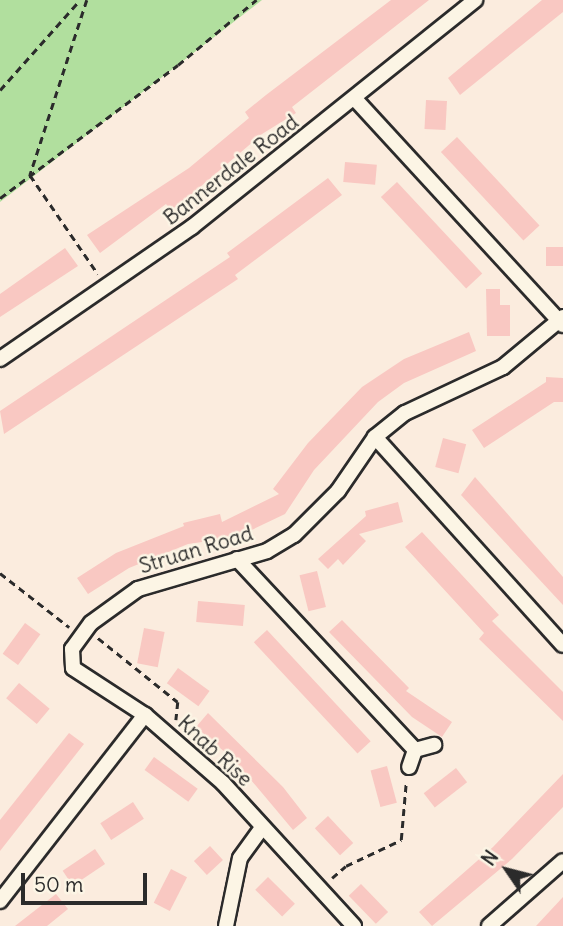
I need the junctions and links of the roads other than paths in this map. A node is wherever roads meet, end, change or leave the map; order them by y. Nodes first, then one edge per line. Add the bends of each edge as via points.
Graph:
1 (475, 0) edge
2 (355, 99) junction
3 (562, 321) edge
4 (0, 359) edge
5 (376, 437) junction
6 (237, 559) junction
7 (563, 645) edge
8 (72, 649) joint
9 (145, 715) junction
10 (434, 745) dead end
11 (415, 750) junction
12 (408, 774) road end
13 (261, 829) junction
14 (563, 861) edge
15 (0, 901) edge
16 (226, 926) edge
17 (354, 926) edge
18 (489, 926) edge

1 - 2 street, Bannerdale Road
2 - 3 street
2 - 4 street, Bannerdale Road via 109,288
3 - 5 street, Struan Road via 503,367 435,396
5 - 6 street, Struan Road via 318,516 267,551
5 - 7 street
6 - 8 street, Struan Road via 138,589 114,603 79,635
6 - 11 street
8 - 9 street, Knab Rise via 71,662 77,672
9 - 13 street, Knab Rise via 223,783
9 - 15 street
10 - 11 street
11 - 12 street
13 - 16 street via 240,858
13 - 17 street, Knab Rise
14 - 18 street

